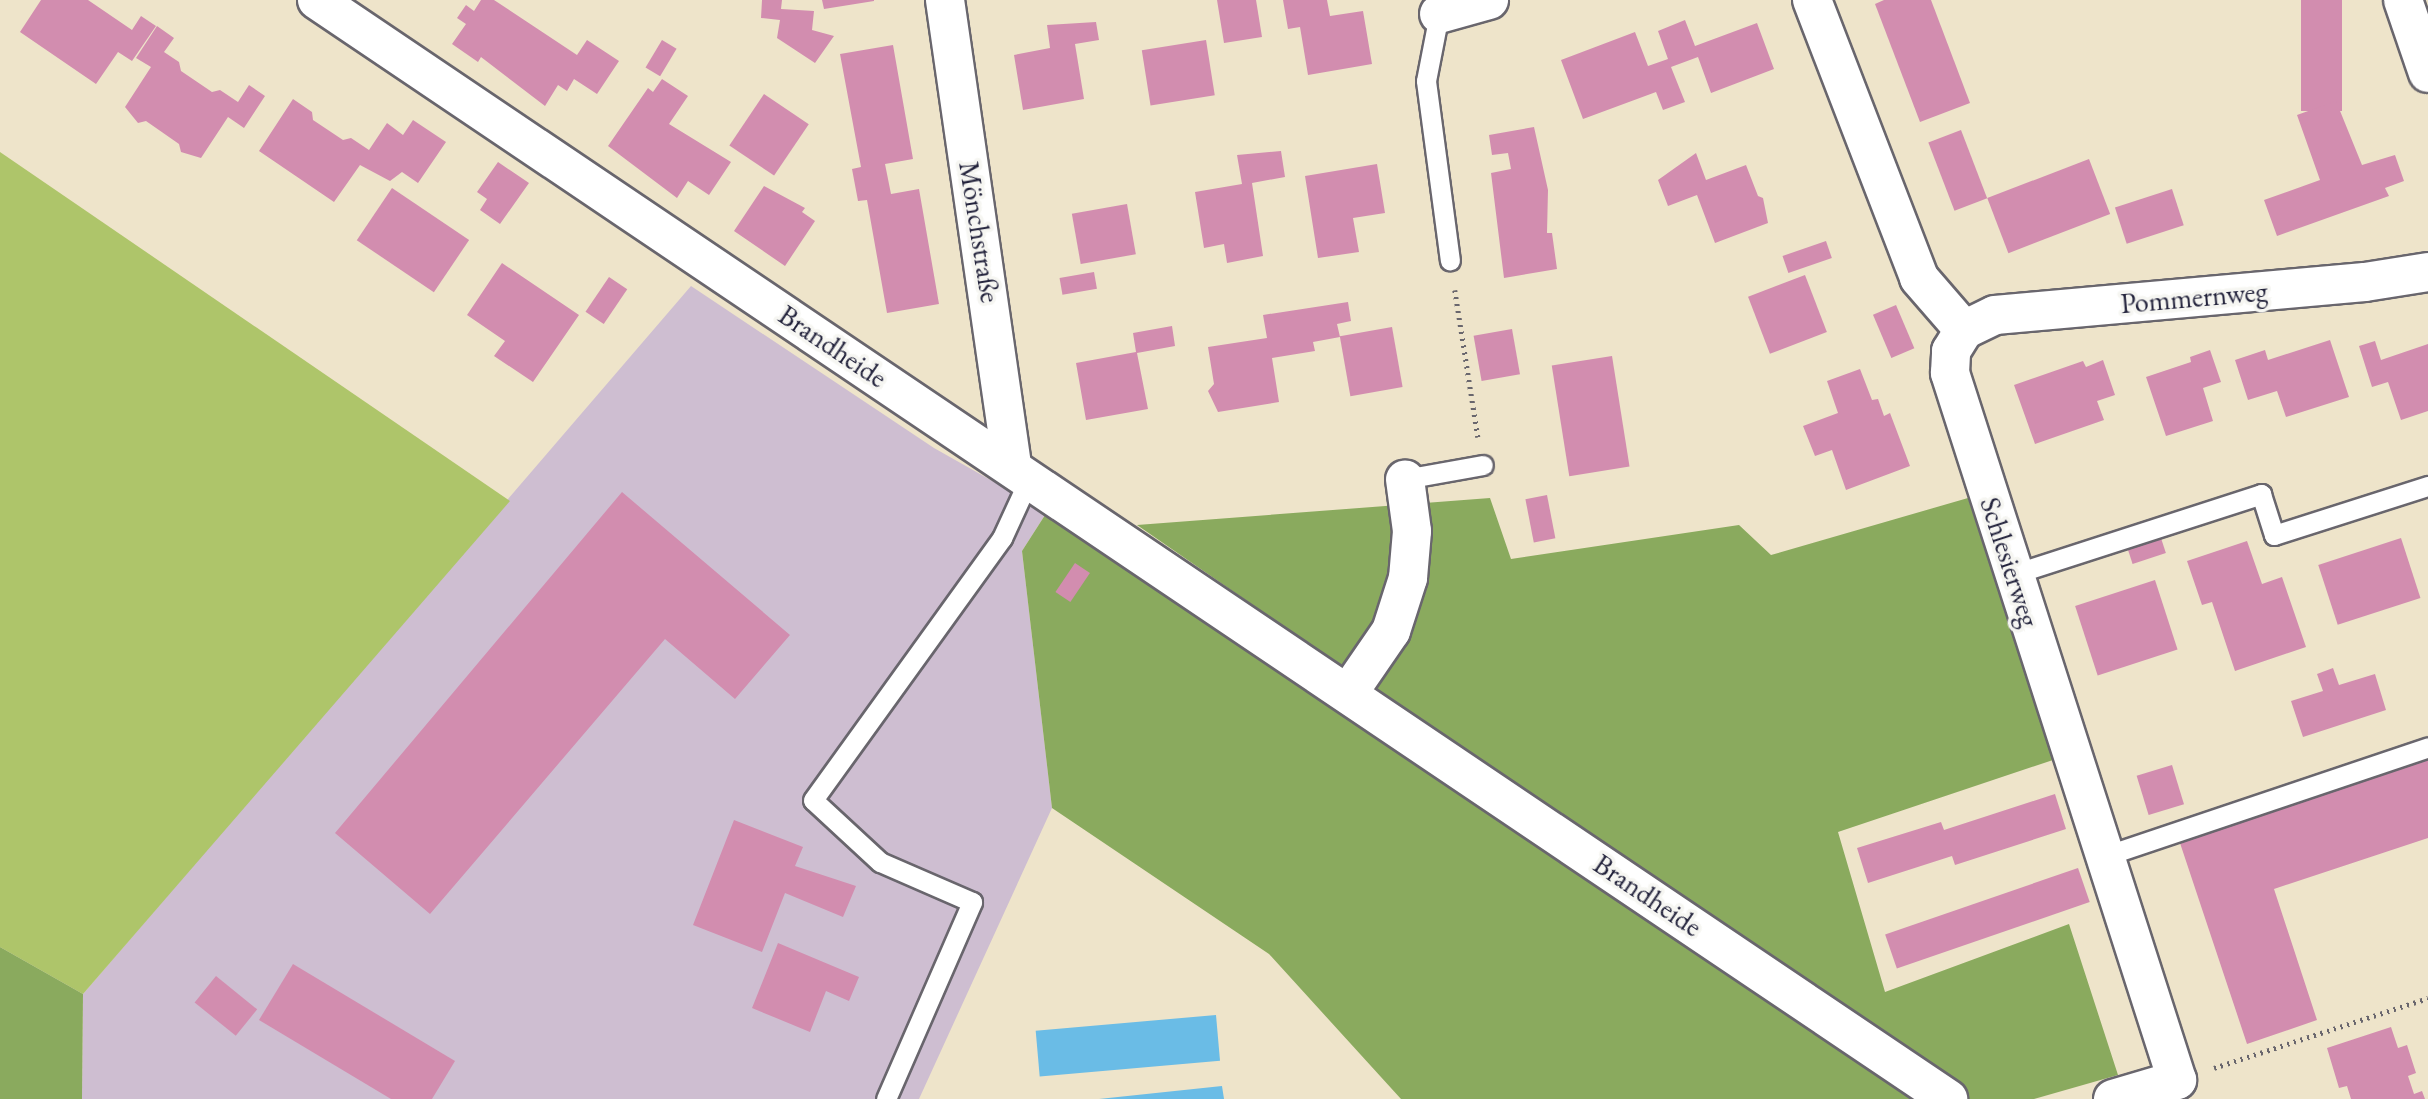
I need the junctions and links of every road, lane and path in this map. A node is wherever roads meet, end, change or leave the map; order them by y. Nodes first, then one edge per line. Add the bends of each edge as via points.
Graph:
1 (317, 0) edge
2 (945, 0) edge
3 (1489, 0) edge
4 (1812, 0) edge
5 (2403, 0) edge
6 (1440, 14) joint
7 (2428, 73) edge
8 (1450, 260) joint
9 (2428, 272) edge
10 (1964, 331) junction
11 (1483, 465) joint
12 (1021, 471) junction
13 (1405, 479) joint
14 (2428, 486) edge
15 (2014, 574) junction
16 (1349, 692) junction
17 (2428, 747) edge
18 (2105, 856) junction
19 (2428, 998) edge
20 (2177, 1080) junction
21 (886, 1099) edge
22 (1948, 1099) edge
23 (2113, 1099) edge

1 - 12 street, Brandheide
2 - 12 street, Mönchstraße
3 - 6 street
4 - 10 street via 1919,278
5 - 7 street
6 - 8 lane via 1426,81
8 - 11 path
9 - 10 street, Pommernweg via 2365,282 1995,315
10 - 15 street, Schlesierweg via 1951,351 1950,373
11 - 13 lane
12 - 16 street, Brandheide
12 - 21 lane via 1002,538 813,800 880,862 972,902
13 - 16 street via 1412,531 1408,578 1391,631
14 - 15 lane via 2274,535 2260,494
15 - 18 street, Schlesierweg
16 - 22 street, Brandheide
17 - 18 lane
18 - 20 street, Schlesierweg
19 - 20 path
20 - 23 street

